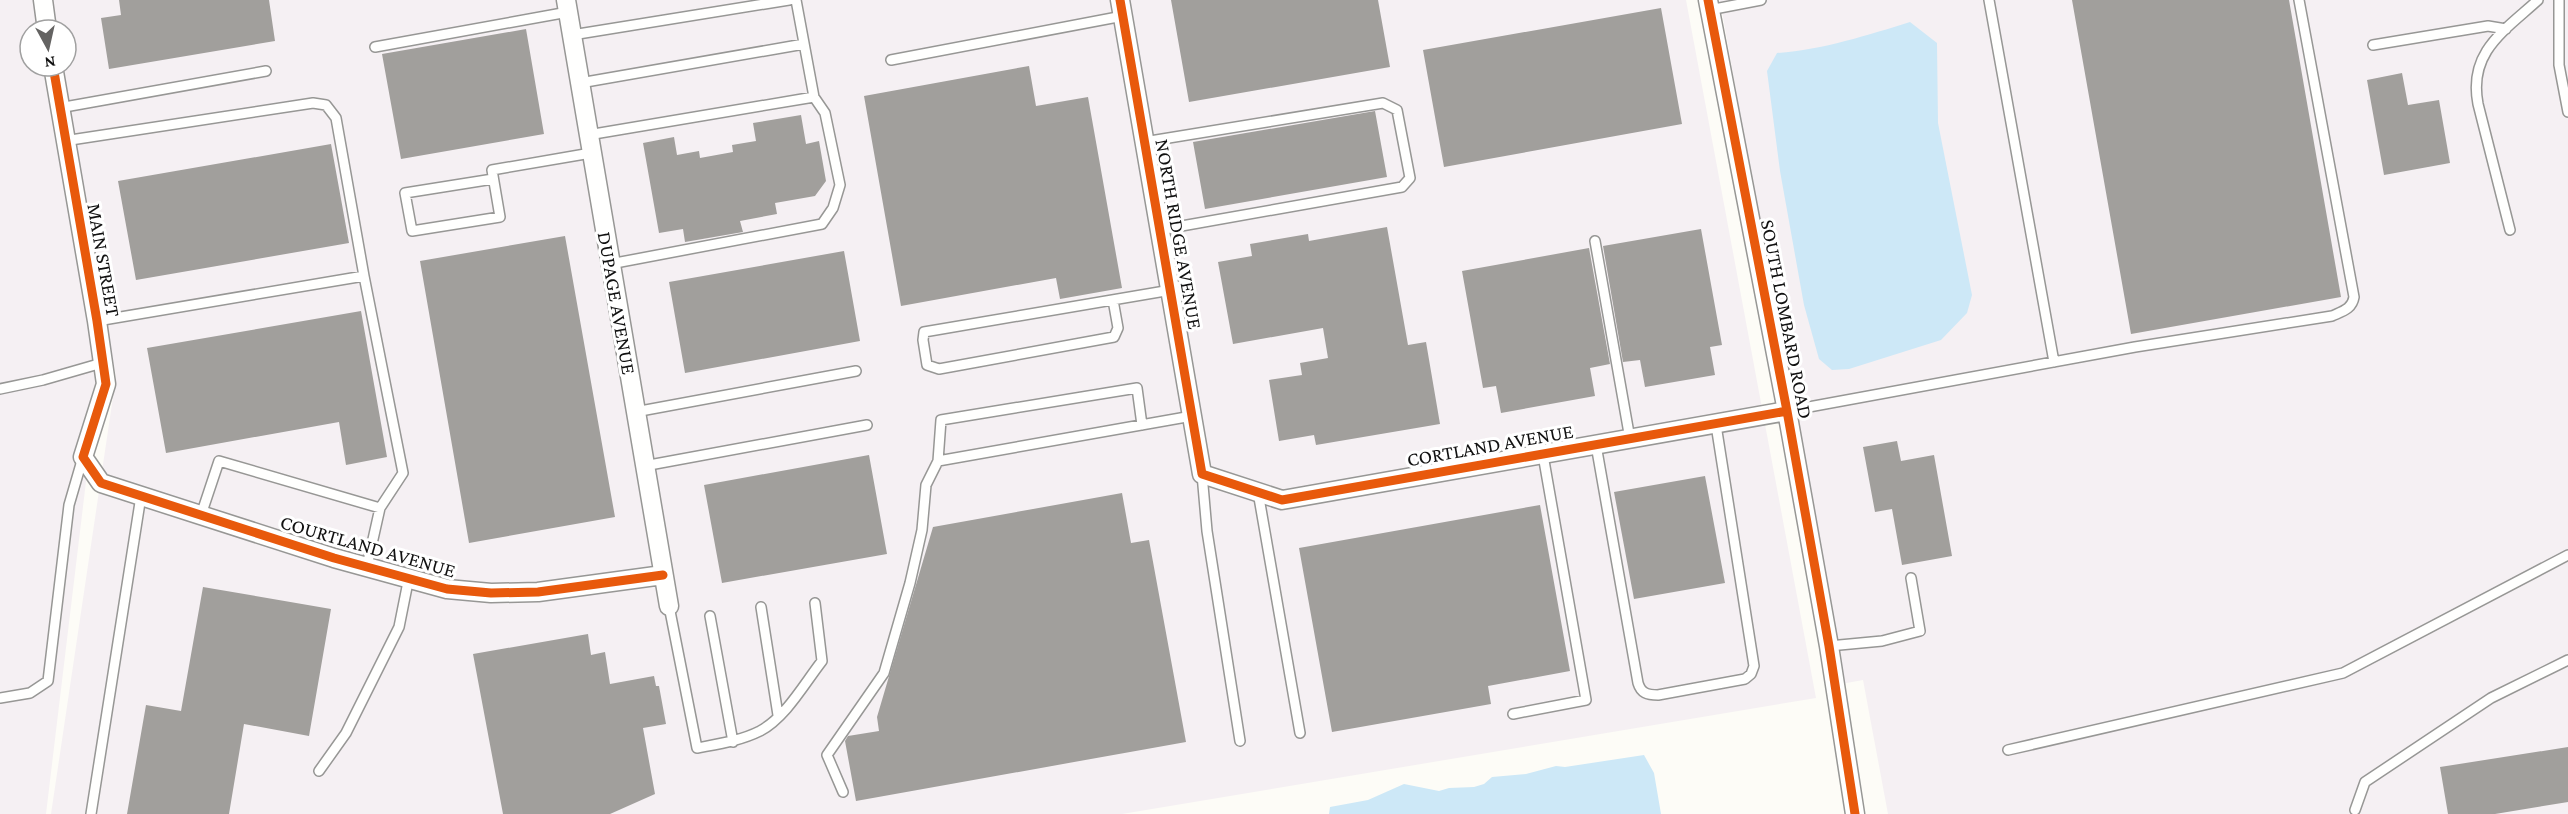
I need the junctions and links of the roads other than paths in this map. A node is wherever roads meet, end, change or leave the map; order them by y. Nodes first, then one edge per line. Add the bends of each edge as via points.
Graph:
1 (43, 0) edge
2 (789, 0) edge
3 (796, 0) edge
4 (1761, 0) edge
5 (1989, 0) edge
6 (2299, 0) edge
7 (2538, 0) edge
8 (2559, 0) edge
9 (1708, 5) edge
10 (567, 6) edge
11 (1121, 8) edge
12 (45, 18) edge
13 (2506, 29) junction
14 (572, 35) junction
15 (804, 44) junction
16 (2373, 45) dead end
17 (375, 47) dead end
18 (891, 60) dead end
19 (266, 70) dead end
20 (55, 78) edge
21 (580, 84) junction
22 (814, 97) junction
23 (59, 108) junction
24 (2568, 112) edge
25 (64, 141) junction
26 (1144, 142) junction
27 (590, 144) junction
28 (494, 179) junction
29 (1159, 230) junction
30 (2510, 230) dead end
31 (1595, 241) dead end
32 (610, 264) junction
33 (364, 276) junction
34 (1171, 290) junction
35 (1113, 300) junction
36 (97, 321) junction
37 (2054, 362) junction
38 (102, 363) junction
39 (856, 371) dead end
40 (0, 389) edge
41 (1787, 411) junction
42 (635, 412) junction
43 (1192, 416) junction
44 (867, 425) dead end
45 (1142, 425) junction
46 (1716, 425) junction
47 (1630, 439) junction
48 (1596, 445) junction
49 (1543, 454) junction
50 (82, 457) junction
51 (938, 461) junction
52 (645, 466) junction
53 (1202, 474) junction
54 (1257, 492) junction
55 (141, 496) junction
56 (380, 508) junction
57 (201, 515) junction
58 (2568, 555) edge
59 (367, 566) junction
60 (663, 575) junction
61 (409, 578) junction
62 (1911, 578) dead end
63 (815, 603) dead end
64 (669, 606) joint
65 (761, 608) dead end
66 (710, 616) dead end
67 (1829, 646) junction
68 (2568, 660) edge
69 (0, 698) edge
70 (1513, 714) dead end
71 (778, 715) junction
72 (1299, 733) dead end
73 (1240, 741) dead end
74 (733, 742) junction
75 (2008, 750) dead end
76 (319, 771) dead end
77 (843, 792) dead end
78 (2355, 810) dead end
79 (91, 814) edge
80 (1855, 814) edge

1 - 12 street
2 - 14 lane
3 - 15 lane
4 - 9 lane
5 - 37 lane
6 - 37 lane via 2353,304 2332,316
7 - 13 lane
8 - 24 lane via 2559,65
9 - 41 street, SOUTH LOMBARD ROAD
10 - 14 street, DUPAGE AVENUE
10 - 17 lane
11 - 18 lane
11 - 26 street, NORTH RIDGE AVENUE
13 - 16 lane via 2488,26
13 - 30 lane via 2477,69 2475,89
14 - 21 street, DUPAGE AVENUE
15 - 21 lane
15 - 22 lane
19 - 23 lane
20 - 23 street, MAIN STREET
21 - 27 street, DUPAGE AVENUE
22 - 27 lane
22 - 32 lane via 825,113 840,185 833,208 822,224
23 - 25 street, MAIN STREET
25 - 33 lane via 313,103 326,105 336,118
25 - 36 street, MAIN STREET
26 - 29 street, NORTH RIDGE AVENUE
26 - 29 lane via 1383,103 1397,110 1410,178 1402,187
27 - 28 lane via 492,170
27 - 32 street, DUPAGE AVENUE
28 - 28 lane via 500,217 411,231 405,193
29 - 34 street, NORTH RIDGE AVENUE
31 - 47 lane
32 - 42 street, DUPAGE AVENUE
33 - 36 lane
33 - 56 lane via 403,473
34 - 35 lane
34 - 43 street, NORTH RIDGE AVENUE
35 - 35 lane via 924,332 927,365 939,369 1114,337 1118,328
36 - 38 street, MAIN STREET
37 - 41 lane
38 - 40 lane
38 - 50 street, MAIN STREET via 106,384
39 - 42 lane
41 - 46 street, CORTLAND AVENUE
41 - 67 street, SOUTH LOMBARD ROAD
42 - 52 street, DUPAGE AVENUE
43 - 45 lane
43 - 53 street, NORTH RIDGE AVENUE
44 - 52 lane
45 - 51 lane
45 - 51 lane via 1137,388 941,420
46 - 47 street, CORTLAND AVENUE
46 - 48 lane via 1754,666 1745,679 1658,695 1645,693 1638,683
47 - 48 street, CORTLAND AVENUE
48 - 49 street, CORTLAND AVENUE
49 - 54 street, CORTLAND AVENUE via 1282,500
49 - 70 lane via 1586,700
50 - 55 street, COURTLAND AVENUE via 101,483
50 - 69 lane via 69,505 48,681 30,693
51 - 77 lane via 926,485 922,530 884,673 827,755
52 - 60 street, DUPAGE AVENUE
53 - 54 street, CORTLAND AVENUE
53 - 73 lane via 1207,531
54 - 72 lane
55 - 57 street, COURTLAND AVENUE
55 - 79 lane
56 - 57 lane via 219,461
56 - 59 lane
57 - 59 street, COURTLAND AVENUE
58 - 75 lane via 2343,673
59 - 61 street, COURTLAND AVENUE
60 - 61 street, COURTLAND AVENUE via 538,592 491,593 447,589
60 - 64 street, DUPAGE AVENUE
61 - 76 lane via 399,627 346,733
62 - 67 lane via 1920,631 1882,641
63 - 71 lane via 822,661
64 - 74 lane via 697,748
65 - 71 lane
66 - 74 lane
67 - 80 street, SOUTH LOMBARD ROAD
68 - 78 lane via 2491,698 2365,782
71 - 74 lane via 761,730

